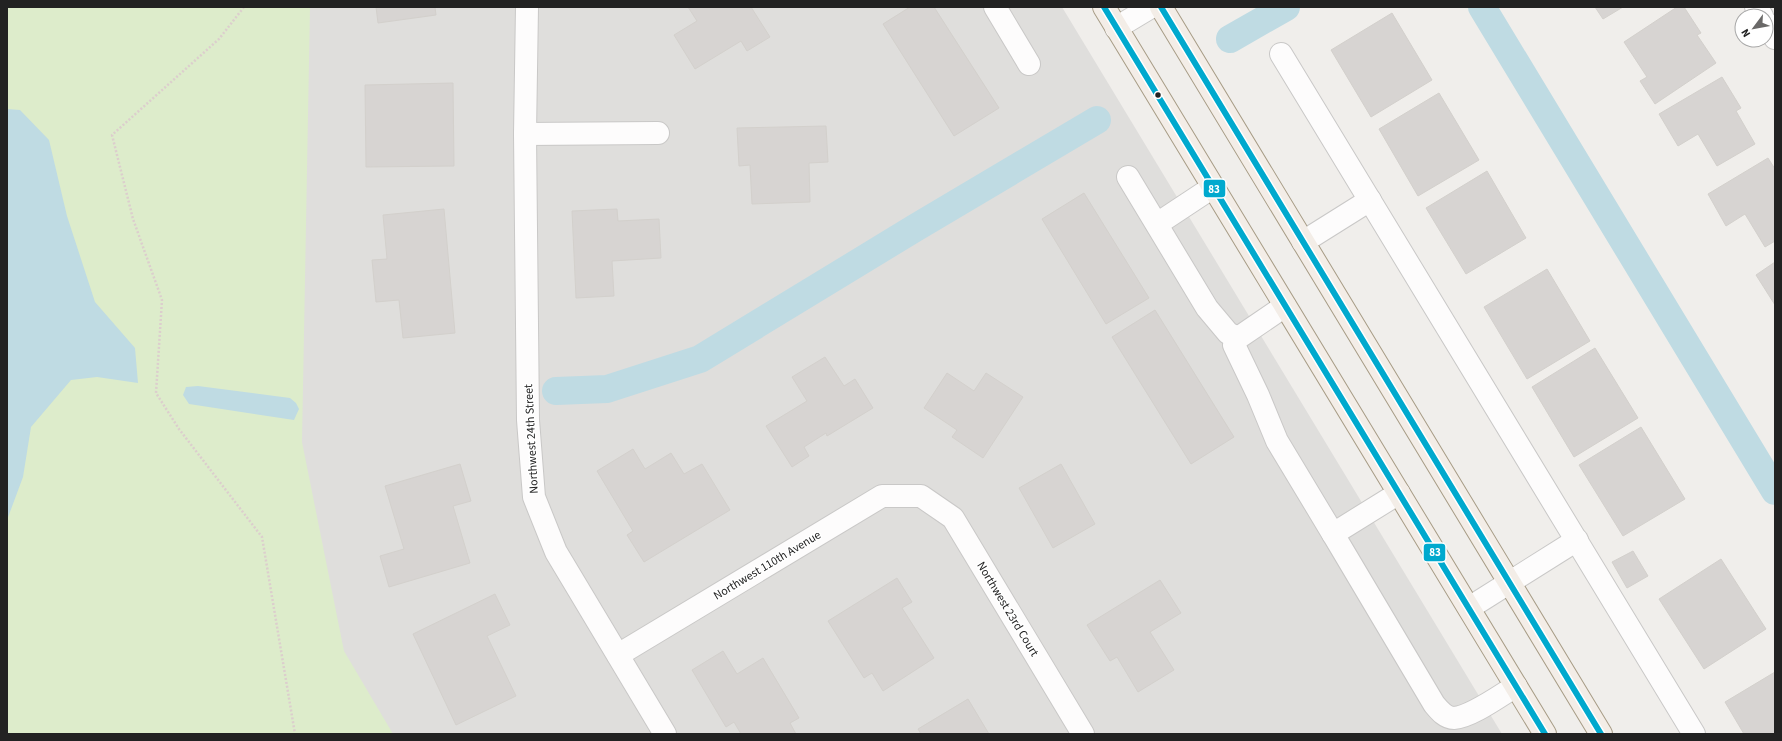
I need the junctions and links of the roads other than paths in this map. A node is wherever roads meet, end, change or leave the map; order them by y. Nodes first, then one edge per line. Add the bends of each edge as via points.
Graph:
1 (527, 7) edge
2 (995, 7) edge
3 (1104, 7) edge
4 (1151, 7) edge
5 (1160, 7) edge
6 (1116, 28) junction
7 (1281, 54) dead end
8 (1029, 64) dead end
9 (658, 133) dead end
10 (525, 134) junction
11 (1128, 177) dead end
12 (1213, 187) junction
13 (1370, 200) junction
14 (1157, 224) junction
15 (1303, 242) junction
16 (1285, 306) junction
17 (1238, 338) junction
18 (1399, 494) junction
19 (922, 496) joint
20 (1333, 534) junction
21 (1577, 540) junction
22 (1509, 582) junction
23 (1469, 608) junction
24 (618, 656) junction
25 (1516, 686) junction
26 (665, 734) edge
27 (1083, 734) edge
28 (1545, 734) edge
29 (1601, 734) edge
30 (1694, 734) edge

1 - 10 street, Northwest 24th Street
2 - 8 street
3 - 6 main road
4 - 6 street
5 - 15 main road
6 - 12 main road
7 - 13 street
9 - 10 street
10 - 24 street, Northwest 24th Street via 528,420 534,497 556,552
11 - 14 street
12 - 14 street
12 - 16 main road
13 - 15 street
13 - 21 street
14 - 17 street via 1207,308 1228,333
15 - 22 main road
16 - 17 street
16 - 18 main road
17 - 20 street via 1234,345 1277,442
18 - 20 street
18 - 23 main road
19 - 24 street, Northwest 110th Avenue via 882,496
19 - 27 street, Northwest 23rd Court via 953,518
20 - 25 street via 1434,704 1443,714 1454,718 1472,712
21 - 22 street
21 - 30 street
22 - 23 street
22 - 29 main road
23 - 25 main road
24 - 26 street, Northwest 24th Street
25 - 28 main road

